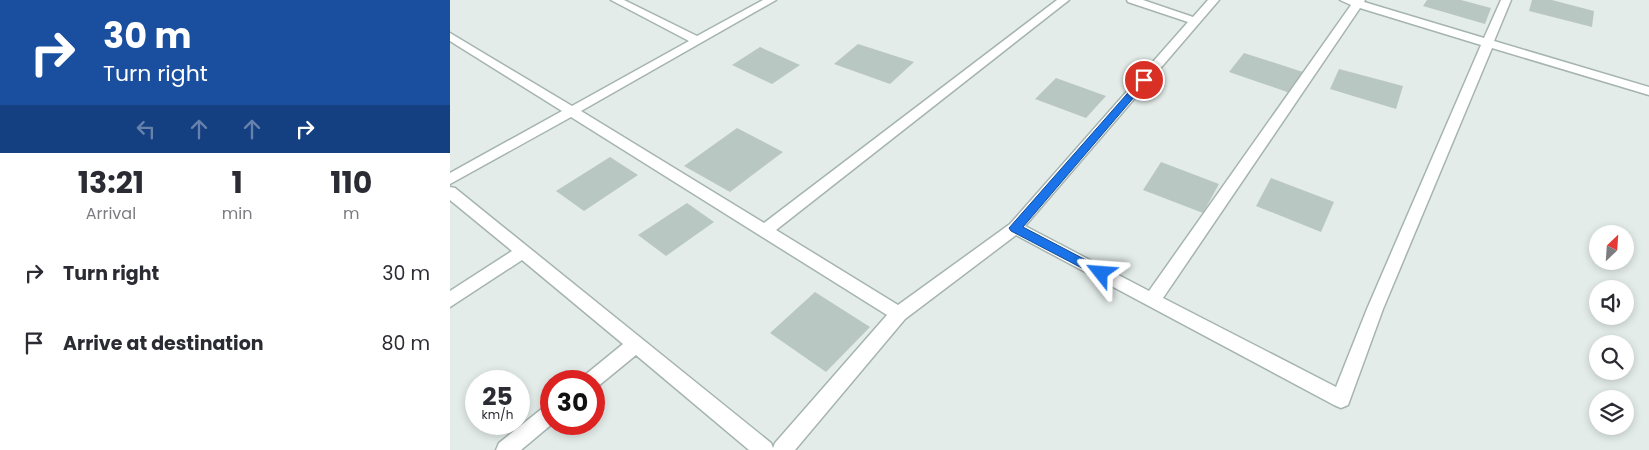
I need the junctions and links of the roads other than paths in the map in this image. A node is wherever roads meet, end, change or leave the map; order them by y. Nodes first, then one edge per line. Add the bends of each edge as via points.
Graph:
1 (616, 0) edge
2 (770, 0) edge
3 (1064, 0) edge
4 (1132, 0) edge
5 (1214, 0) edge
6 (1506, 0) edge
7 (1354, 1) edge
8 (1195, 21) junction
9 (450, 36) edge
10 (698, 40) junction
11 (1489, 43) junction
12 (1649, 91) edge
13 (571, 111) junction
14 (450, 179) edge
15 (450, 192) edge
16 (1015, 228) junction
17 (764, 231) junction
18 (523, 252) junction
19 (450, 300) edge
20 (1152, 300) junction
21 (899, 314) junction
22 (635, 345) junction
23 (604, 370) edge
24 (540, 422) edge
25 (506, 450) edge
26 (764, 450) edge
27 (782, 450) edge

1 - 10 street
2 - 10 street
3 - 17 street
4 - 8 street
5 - 8 street
6 - 11 street
7 - 11 street
7 - 20 street
8 - 16 street
9 - 13 street
10 - 13 street
11 - 12 street
11 - 20 street via 1375,309 1341,400
13 - 14 street
13 - 17 street
15 - 18 street
16 - 20 street
16 - 21 street
17 - 21 street
18 - 19 street
18 - 22 street
21 - 27 street
22 - 23 street
22 - 26 street
24 - 25 street

